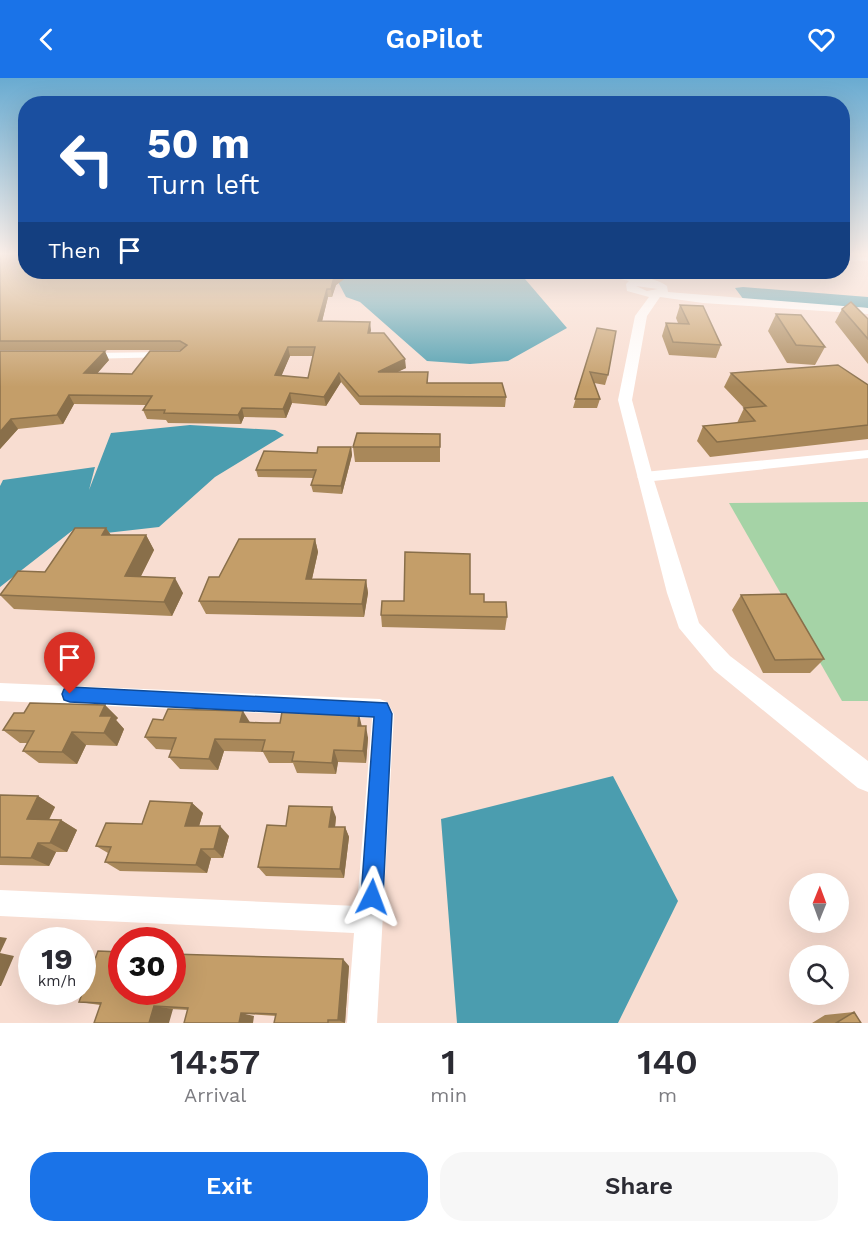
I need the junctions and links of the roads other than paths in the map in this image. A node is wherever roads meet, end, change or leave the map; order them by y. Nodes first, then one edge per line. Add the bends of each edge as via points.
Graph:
1 (636, 299) edge
2 (654, 299) edge
3 (698, 299) edge
4 (868, 311) edge
5 (641, 316) junction
6 (183, 355) edge
7 (70, 356) edge
8 (868, 454) edge
9 (644, 477) junction
10 (0, 692) edge
11 (868, 778) edge
12 (0, 903) edge
13 (370, 920) junction
14 (362, 1023) edge

1 - 5 street
2 - 5 street
3 - 4 street
5 - 9 street via 625,400
6 - 7 street
8 - 9 street
9 - 11 street via 690,628 722,663
10 - 13 street via 380,709 383,714
12 - 13 street
13 - 14 street

